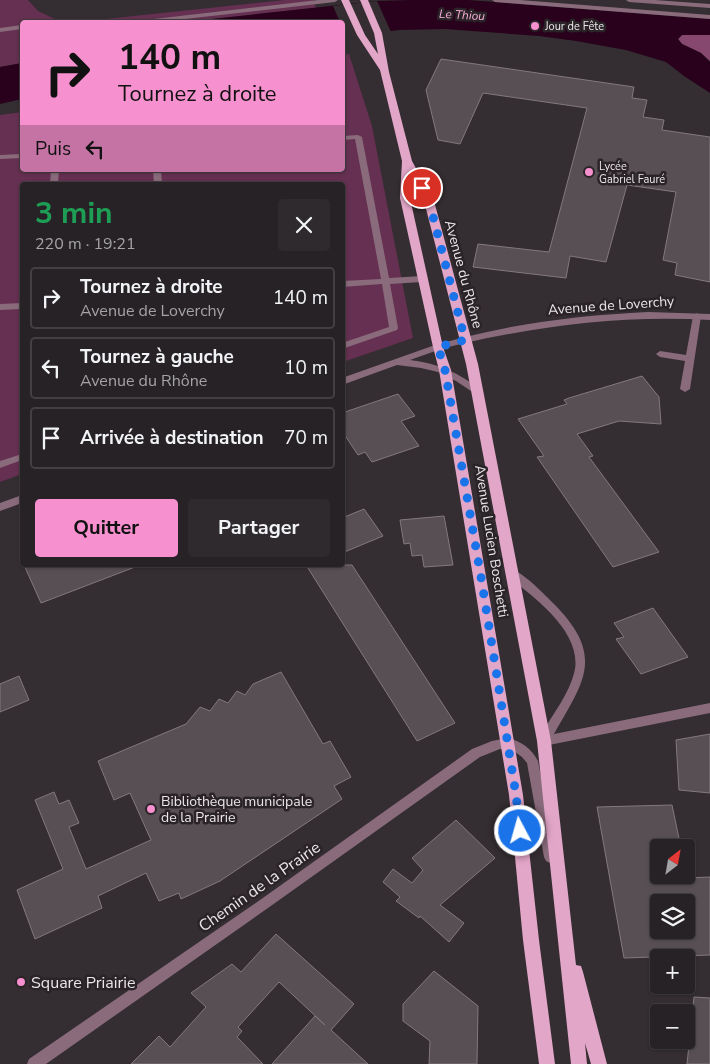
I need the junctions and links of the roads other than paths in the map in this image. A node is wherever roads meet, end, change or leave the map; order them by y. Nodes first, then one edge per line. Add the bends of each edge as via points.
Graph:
1 (335, 0) edge
2 (495, 0) edge
3 (630, 0) edge
4 (365, 1) edge
5 (346, 2) edge
6 (710, 6) edge
7 (710, 18) edge
8 (162, 20) edge
9 (20, 27) edge
10 (0, 30) edge
11 (385, 72) junction
12 (345, 138) edge
13 (20, 156) edge
14 (0, 157) edge
15 (407, 162) junction
16 (422, 279) junction
17 (385, 281) junction
18 (345, 284) edge
19 (20, 306) edge
20 (0, 307) edge
21 (697, 316) junction
22 (710, 316) edge
23 (465, 340) junction
24 (345, 345) edge
25 (438, 347) junction
26 (660, 354) dead end
27 (690, 358) junction
28 (394, 363) junction
29 (445, 370) junction
30 (345, 381) edge
31 (685, 389) dead end
32 (477, 390) junction
33 (20, 458) edge
34 (0, 465) edge
35 (20, 500) edge
36 (0, 507) edge
37 (511, 573) junction
38 (710, 708) edge
39 (544, 741) junction
40 (506, 742) junction
41 (563, 922) junction
42 (34, 1064) edge
43 (547, 1064) edge
44 (579, 1064) edge
45 (599, 1064) edge

1 - 8 street
2 - 7 street
3 - 6 street
4 - 11 main road, Avenue du Rhône via 378,33
5 - 11 main road, Avenue du Rhône via 361,35
9 - 10 street
11 - 15 main road, Avenue du Rhône
12 - 17 street via 358,137
13 - 14 street
15 - 16 main road, Avenue du Rhône via 405,198
15 - 23 main road, Avenue du Rhône via 429,201
16 - 17 street
16 - 25 main road, Avenue du Rhône
17 - 18 street
17 - 24 street via 394,328
19 - 20 street
21 - 22 street, Avenue de Loverchy
21 - 23 street, Avenue de Loverchy via 569,319
21 - 27 street
23 - 25 street, Avenue de Loverchy
23 - 32 main road, Avenue Lucien Boschetti
25 - 28 street, Avenue de Loverchy
25 - 29 main road, Avenue Lucien Boschetti
26 - 27 street
27 - 31 street
28 - 29 street
28 - 30 street, Avenue de Loverchy
29 - 32 street
29 - 40 main road, Avenue Lucien Boschetti
32 - 37 main road, Avenue Lucien Boschetti
33 - 34 street
35 - 36 street
37 - 39 main road, Avenue Lucien Boschetti
37 - 39 street, Avenue Lucien Boschetti via 550,605 576,640 580,655 574,685
38 - 39 street
39 - 41 main road, Avenue Lucien Boschetti
40 - 41 street, Avenue Lucien Boschetti via 525,752 532,761
40 - 42 street, Chemin de la Prairie via 476,754
40 - 43 main road, Avenue Lucien Boschetti via 516,795
41 - 44 main road, Avenue Lucien Boschetti
41 - 45 main road

